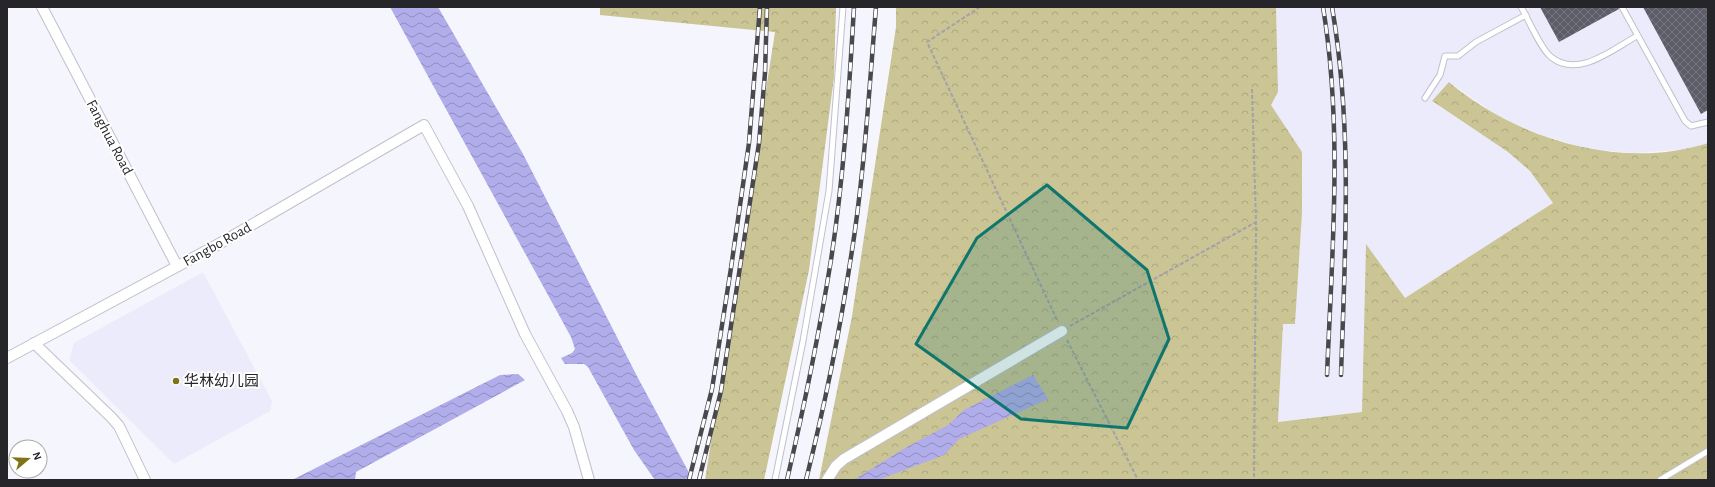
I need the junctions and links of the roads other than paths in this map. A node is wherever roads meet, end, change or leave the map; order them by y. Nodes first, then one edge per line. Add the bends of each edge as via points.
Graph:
1 (42, 7) edge
2 (843, 7) edge
3 (1521, 7) edge
4 (1622, 7) edge
5 (1526, 15) junction
6 (1637, 36) junction
7 (1425, 98) dead end
8 (1708, 122) edge
9 (177, 266) junction
10 (1062, 331) road end
11 (34, 343) junction
12 (7, 358) edge
13 (1708, 451) edge
14 (145, 480) edge
15 (590, 480) edge
16 (775, 480) edge
17 (828, 480) edge
18 (1660, 480) edge

1 - 9 street, Fanghua Road
2 - 16 lane via 829,191
3 - 5 lane
4 - 6 lane
5 - 6 lane via 1550,57 1566,66 1584,64
5 - 7 lane via 1476,42 1458,56 1445,56 1440,75
6 - 8 lane via 1685,121 1691,126
9 - 11 street, Fangbo Road
9 - 15 street, Fangbo Road via 424,125 468,206 525,334 567,411
10 - 17 street via 844,459 836,466
11 - 12 street, Fangbo Road
11 - 14 street via 111,416 119,426
13 - 18 lane

